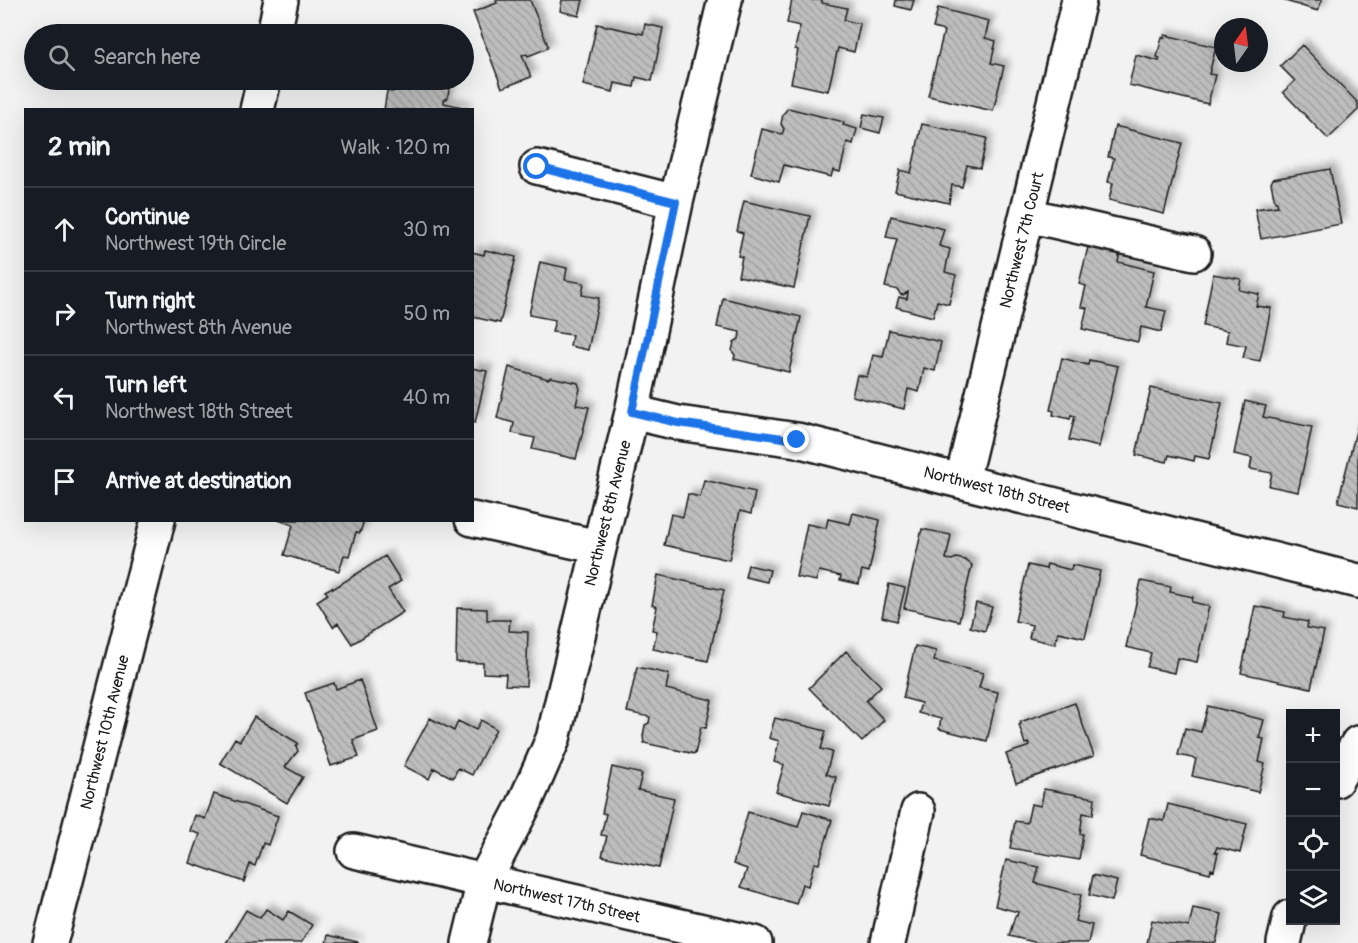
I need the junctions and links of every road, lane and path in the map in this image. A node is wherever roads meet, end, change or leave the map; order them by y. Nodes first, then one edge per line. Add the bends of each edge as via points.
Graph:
1 (280, 0) edge
2 (724, 0) edge
3 (1079, 0) edge
4 (276, 24) edge
5 (262, 90) edge
6 (257, 108) edge
7 (537, 167) dead end
8 (676, 202) junction
9 (1027, 215) junction
10 (1194, 253) dead end
11 (632, 412) junction
12 (962, 480) junction
13 (474, 519) edge
14 (157, 522) edge
15 (599, 547) junction
16 (1358, 580) edge
17 (1358, 743) edge
18 (1340, 772) edge
19 (918, 811) dead end
20 (354, 851) dead end
21 (484, 881) junction
22 (1288, 925) edge
23 (50, 943) edge
24 (469, 943) edge
25 (755, 943) edge
26 (888, 943) edge
27 (1284, 943) edge

1 - 4 street
2 - 8 street, Northwest 8th Avenue
3 - 9 street, Northwest 7th Court
5 - 6 street
7 - 8 street
8 - 11 street, Northwest 8th Avenue
9 - 10 street
9 - 12 street, Northwest 7th Court
11 - 12 street, Northwest 18th Street via 678,423 797,440
11 - 15 street, Northwest 8th Avenue
12 - 16 street, Northwest 18th Street
13 - 15 street
14 - 23 street, Northwest 10th Avenue
15 - 21 street, Northwest 8th Avenue via 553,739
17 - 18 street
19 - 26 street
20 - 21 street, Northwest 17th Street
21 - 24 street, Northwest 8th Avenue
21 - 25 street, Northwest 17th Street
22 - 27 street

